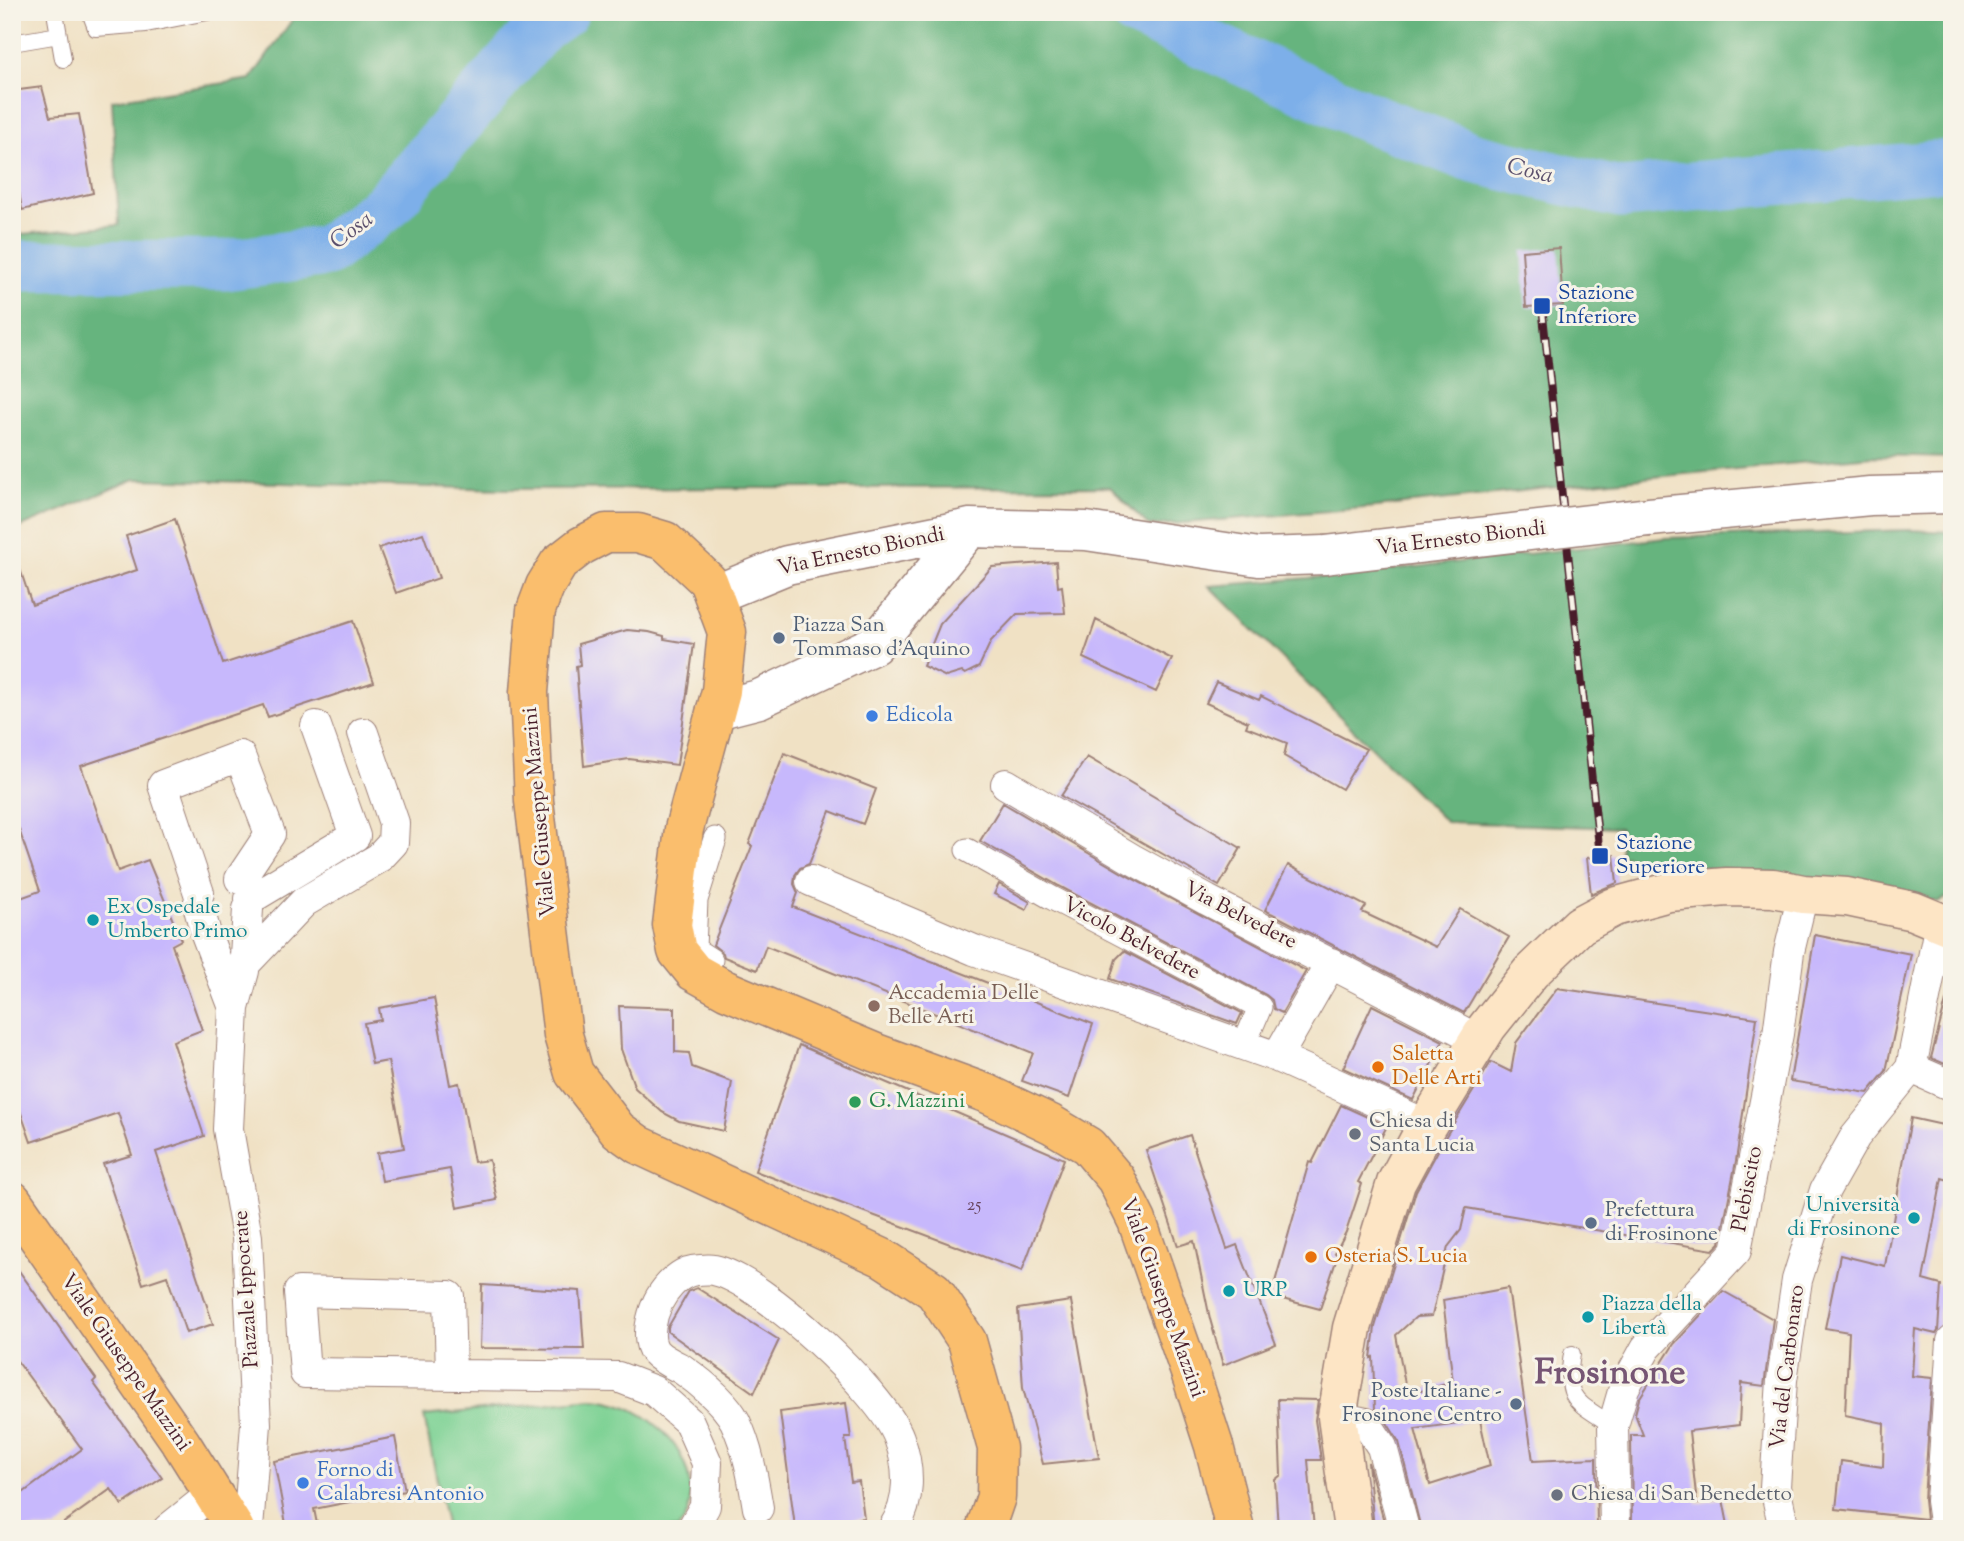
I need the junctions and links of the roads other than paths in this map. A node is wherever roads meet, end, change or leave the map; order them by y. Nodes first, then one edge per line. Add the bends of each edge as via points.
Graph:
1 (55, 12) edge
2 (90, 12) edge
3 (207, 12) edge
4 (145, 18) edge
5 (59, 35) junction
6 (12, 43) edge
7 (63, 60) dead end
8 (1952, 494) edge
9 (970, 528) junction
10 (714, 595) junction
11 (716, 710) junction
12 (316, 726) dead end
13 (363, 733) dead end
14 (1006, 784) dead end
15 (715, 839) dead end
16 (967, 850) dead end
17 (811, 881) dead end
18 (1803, 894) junction
19 (246, 896) junction
20 (199, 899) junction
21 (1946, 925) edge
22 (1331, 963) junction
23 (244, 965) junction
24 (234, 1009) junction
25 (792, 1017) junction
26 (1479, 1040) junction
27 (1244, 1045) junction
28 (1277, 1057) junction
29 (1910, 1068) junction
30 (1952, 1086) edge
31 (1427, 1125) junction
32 (12, 1200) edge
33 (1952, 1341) edge
34 (1572, 1354) dead end
35 (451, 1375) junction
36 (1337, 1417) junction
37 (1613, 1426) junction
38 (213, 1493) junction
39 (758, 1508) dead end
40 (168, 1529) edge
41 (236, 1529) edge
42 (248, 1529) edge
43 (692, 1529) edge
44 (893, 1529) edge
45 (985, 1529) edge
46 (1235, 1529) edge
47 (1353, 1529) edge
48 (1404, 1529) edge
49 (1615, 1529) edge
50 (1784, 1529) edge
51 (1945, 1529) edge

1 - 5 lane
2 - 4 lane via 96,28
3 - 4 lane
5 - 6 lane
5 - 7 lane
8 - 9 street, Via Ernesto Biondi, bridge via 1870,496 1649,517 1325,555 1259,557 1086,531
9 - 10 street, Via Ernesto Biondi via 787,565
9 - 11 street, Via Ernesto Biondi via 874,645 759,699
10 - 11 main road, Viale Giuseppe Mazzini via 727,632
10 - 45 main road, Viale Giuseppe Mazzini via 708,581 665,541 638,533 606,533 559,563 536,610 529,692 534,801 563,1034 574,1073 618,1130 639,1144 883,1258 934,1291 967,1341 998,1448 996,1497
11 - 25 main road, Viale Giuseppe Mazzini via 684,829 672,925 677,951 694,972
12 - 19 street via 355,836
13 - 23 street via 394,823 393,843 379,858 304,902
14 - 22 street, Via Belvedere via 1175,883
15 - 25 street, Viale Giuseppe Mazzini via 696,900 694,949 771,990
16 - 27 street, Vicolo Belvedere via 1260,1007
17 - 27 street via 975,950
18 - 21 main road via 1847,897 1913,911
18 - 26 main road via 1727,887 1669,892 1615,907 1580,925 1531,972
18 - 37 street, Plebiscito via 1736,1251 1646,1348 1624,1388
19 - 20 street via 232,875 215,875 202,885
19 - 20 street via 237,922 222,925 207,919
19 - 20 street, Piazzale Ippocrate via 270,834 240,756 163,785
19 - 23 street, Piazzale Ippocrate
20 - 24 street, Piazzale Ippocrate via 206,934
21 - 29 street
22 - 26 street, Via Belvedere
22 - 28 street
23 - 24 street, Piazzale Ippocrate
24 - 42 street, Piazzale Ippocrate via 228,1129 247,1237 256,1424
25 - 46 main road, Viale Giuseppe Mazzini via 988,1094 1088,1146 1102,1162 1137,1221 1194,1381
26 - 31 main road
27 - 28 street
28 - 31 street
29 - 30 street
29 - 50 street, Via del Carbonaro via 1855,1137 1825,1190 1797,1280 1782,1380 1775,1487
31 - 36 main road via 1395,1183 1352,1328
32 - 38 main road, Viale Giuseppe Mazzini
33 - 51 street via 1941,1501
34 - 37 lane via 1568,1379 1576,1401
35 - 35 street via 449,1296 299,1292 305,1373
35 - 43 street via 618,1377 654,1391 689,1422 707,1463 705,1506
36 - 47 main road
36 - 48 street via 1366,1423 1382,1447
37 - 49 street, Plebiscito
38 - 40 street
38 - 41 main road, Viale Giuseppe Mazzini
39 - 44 street via 751,1465 734,1419 708,1389 655,1352 650,1336 653,1312 665,1289 687,1272 713,1270 774,1302 880,1405 899,1436 909,1471 903,1514

